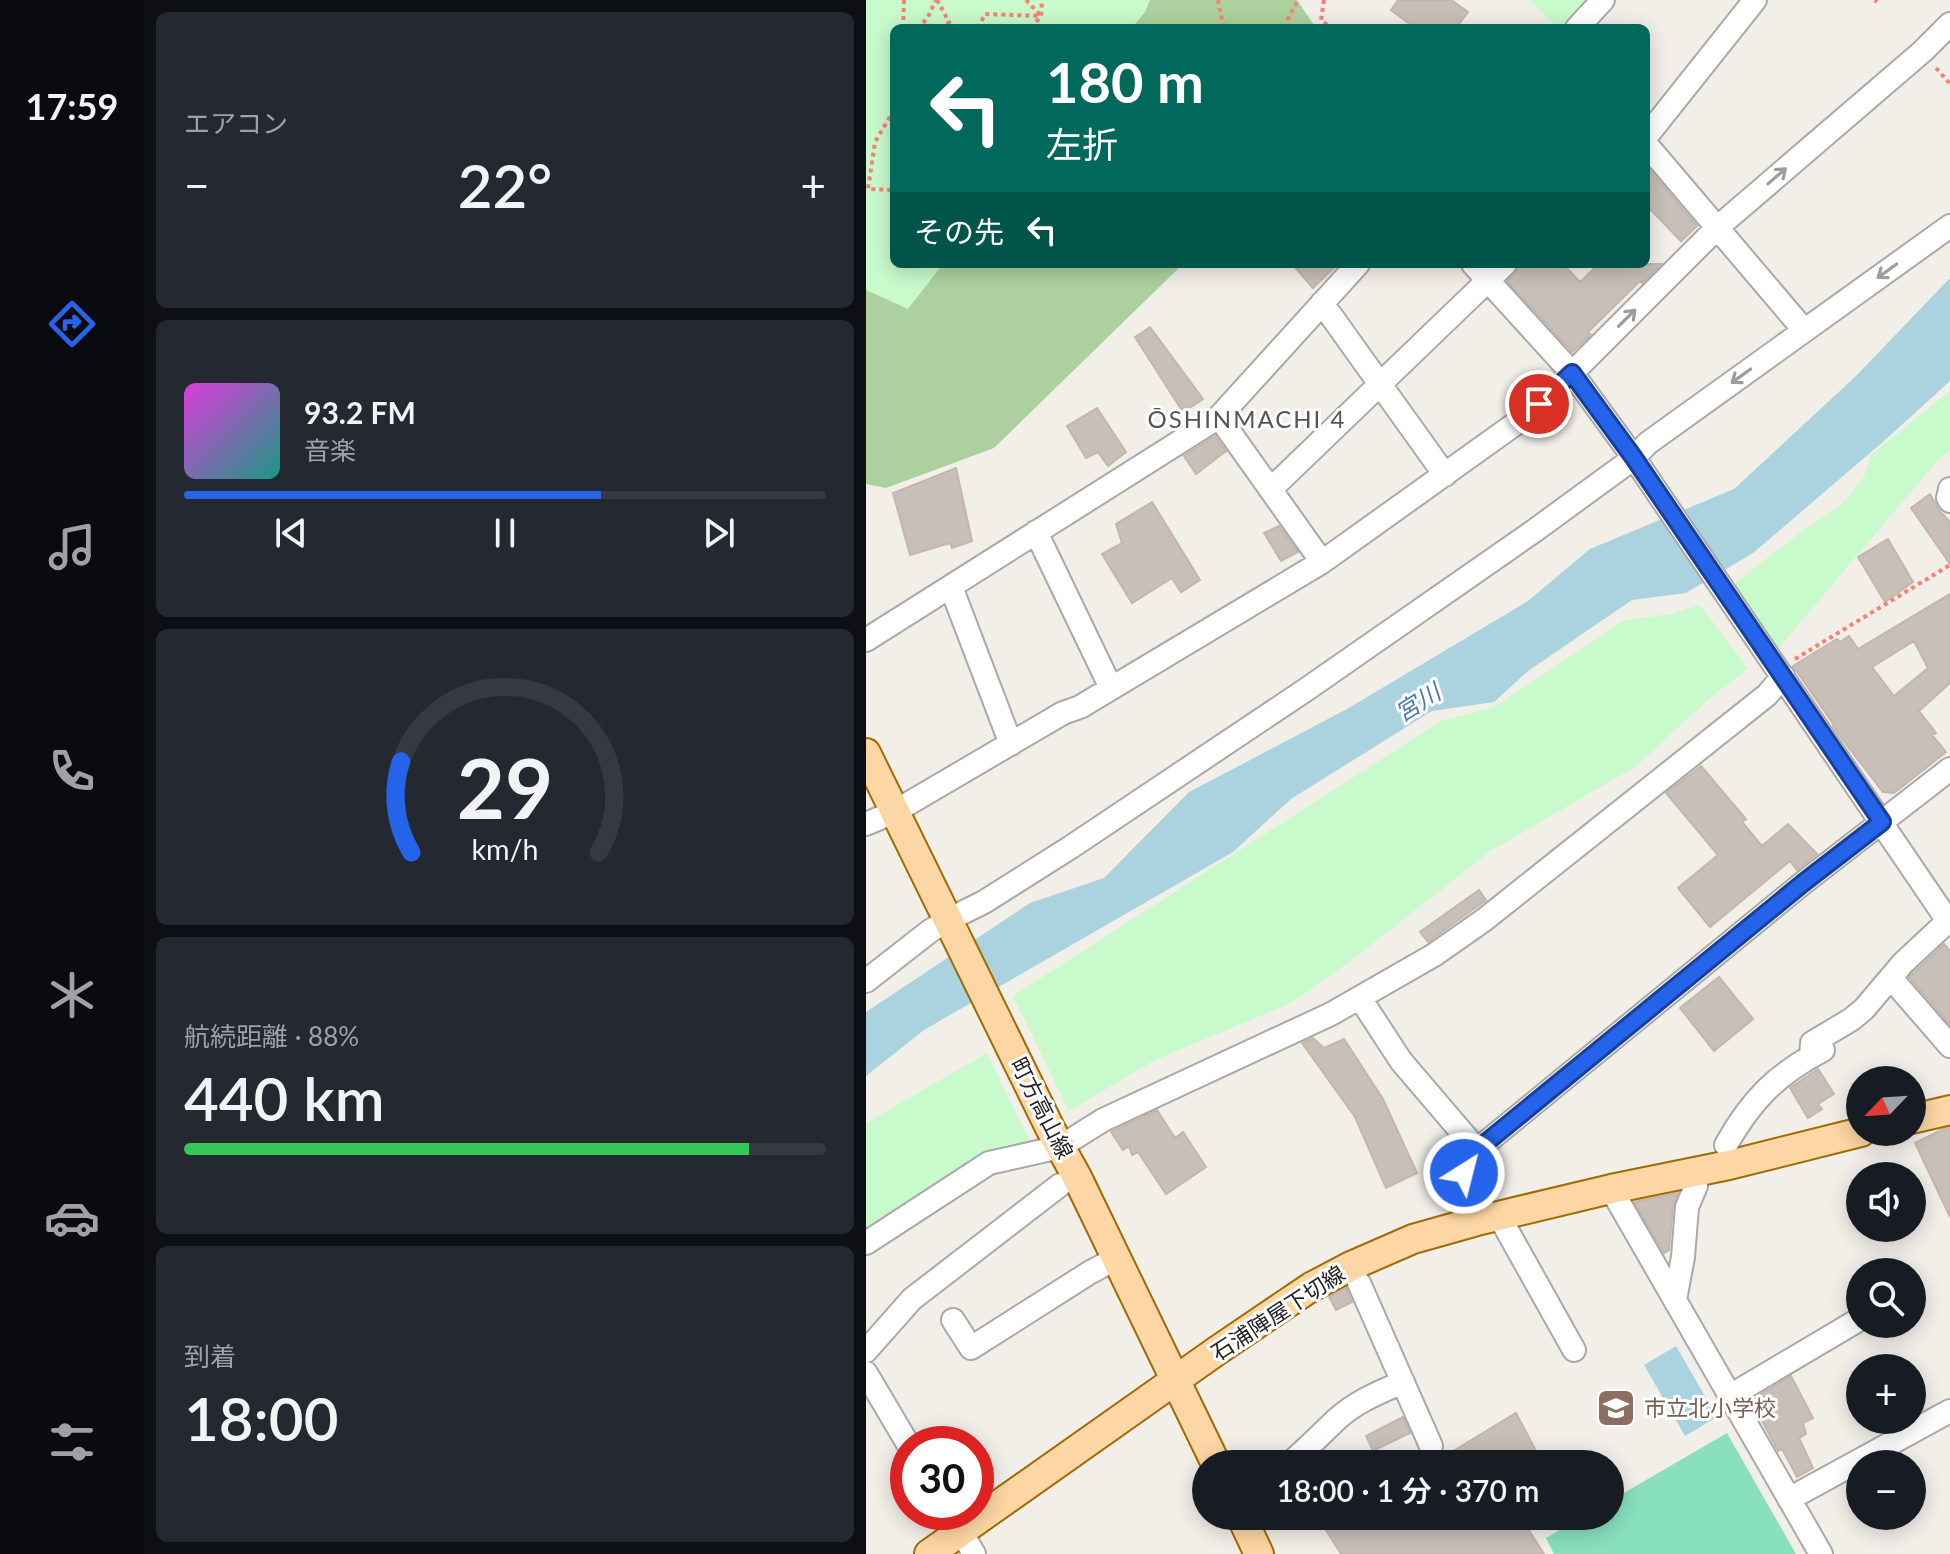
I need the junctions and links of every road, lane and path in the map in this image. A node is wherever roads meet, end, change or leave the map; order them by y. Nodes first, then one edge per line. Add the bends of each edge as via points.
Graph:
1 (904, 0) edge
2 (936, 0) edge
3 (1026, 0) edge
4 (1042, 0) edge
5 (1218, 0) edge
6 (1298, 0) edge
7 (1324, 0) edge
8 (1603, 0) edge
9 (1755, 0) edge
10 (1041, 16) junction
11 (903, 24) edge
12 (921, 24) edge
13 (948, 24) edge
14 (980, 24) edge
15 (1034, 24) edge
16 (1223, 24) edge
17 (1289, 24) edge
18 (1326, 24) edge
19 (1581, 24) edge
20 (1950, 24) edge
21 (890, 117) edge
22 (1650, 132) edge
23 (1650, 149) edge
24 (890, 190) edge
25 (1950, 226) edge
26 (1718, 227) junction
27 (1354, 268) edge
28 (1480, 272) edge
29 (1322, 303) junction
30 (1804, 330) junction
31 (1572, 373) junction
32 (1380, 385) junction
33 (1219, 417) junction
34 (1638, 463) junction
35 (1445, 475) junction
36 (1271, 489) junction
37 (1950, 489) edge
38 (1950, 501) edge
39 (1036, 532) junction
40 (1322, 562) junction
41 (1950, 565) edge
42 (951, 587) junction
43 (866, 640) edge
44 (1778, 669) junction
45 (1111, 688) junction
46 (1011, 744) junction
47 (866, 753) edge
48 (1950, 769) edge
49 (894, 812) junction
50 (1882, 822) junction
51 (866, 824) edge
52 (1949, 923) edge
53 (950, 924) junction
54 (1891, 978) junction
55 (866, 981) edge
56 (1360, 998) junction
57 (1833, 1045) dead end
58 (1950, 1046) edge
59 (1811, 1056) junction
60 (1950, 1110) edge
61 (1926, 1116) edge
62 (1846, 1136) edge
63 (1055, 1138) junction
64 (1726, 1145) dead end
65 (1477, 1150) junction
66 (1697, 1171) junction
67 (1060, 1185) dead end
68 (1611, 1189) junction
69 (1488, 1218) junction
70 (866, 1243) edge
71 (1117, 1258) junction
72 (1359, 1283) dead end
73 (1675, 1300) junction
74 (953, 1320) dead end
75 (1846, 1327) edge
76 (1574, 1350) dead end
77 (866, 1351) edge
78 (866, 1373) edge
79 (1175, 1380) junction
80 (1403, 1382) junction
81 (1730, 1396) junction
82 (1950, 1411) edge
83 (897, 1426) edge
84 (1431, 1446) dead end
85 (1209, 1450) edge
86 (1307, 1450) edge
87 (1789, 1499) junction
88 (1248, 1530) edge
89 (962, 1532) edge
90 (929, 1554) edge
91 (1259, 1554) edge
92 (1821, 1554) edge

1 - 11 path
2 - 12 path
2 - 13 path
3 - 10 path
4 - 10 path
5 - 16 path
6 - 17 path
7 - 18 path via 1321,20
8 - 19 street
9 - 22 street
10 - 14 path via 985,14
10 - 15 path
26 -> 20 street
21 - 24 path via 875,142 868,189
23 - 26 street
25 -> 30 street
26 - 30 street
31 -> 26 street
27 - 29 street
28 - 31 street
28 - 32 street
29 - 32 street
29 - 33 street
30 -> 34 street via 1648,443
31 - 34 street
31 - 35 street via 1522,419
32 - 35 street
32 - 36 street
33 - 36 street
33 - 39 street
34 - 44 street
34 - 53 street via 1189,769
35 - 40 street
36 - 40 street
37 - 38 street
39 - 42 street
39 - 45 street
40 - 45 street
41 - 44 path
42 - 43 street
42 - 46 street
44 - 50 street
44 - 56 street via 1767,695 1484,920
45 - 46 street
46 - 49 street
47 - 49 main road, 町方高山線
48 - 50 street
49 - 51 street
49 - 53 main road, 町方高山線
50 - 52 street
50 - 65 street
52 - 54 street
53 - 55 street via 930,931
53 - 63 main road, 町方高山線
54 - 58 street
54 - 59 street via 1852,1019 1812,1043
56 - 63 street
56 - 65 street via 1401,1061
57 - 59 street
59 - 64 street via 1760,1096
60 - 61 main road
62 - 66 main road, 石浦陣屋下切線
63 - 70 street via 989,1163
63 - 71 main road, 町方高山線
65 - 69 street via 1464,1173
66 - 68 main road, 石浦陣屋下切線
66 - 73 street
67 - 77 street via 912,1299
68 - 69 main road, 石浦陣屋下切線
68 - 73 street
69 - 76 street
69 - 79 main road, 石浦陣屋下切線 via 1413,1239 1351,1266 1311,1287
71 - 74 street via 971,1348
71 - 79 main road, 町方高山線
72 - 80 street
73 - 81 street
75 - 81 street
78 - 83 street
79 - 85 main road, 町方高山線
79 - 89 main road, 石浦陣屋下切線
80 - 84 street
80 - 86 street via 1348,1410
81 - 87 street
82 - 87 street
87 - 92 street
88 - 91 main road
89 - 90 main road, 石浦陣屋下切線

